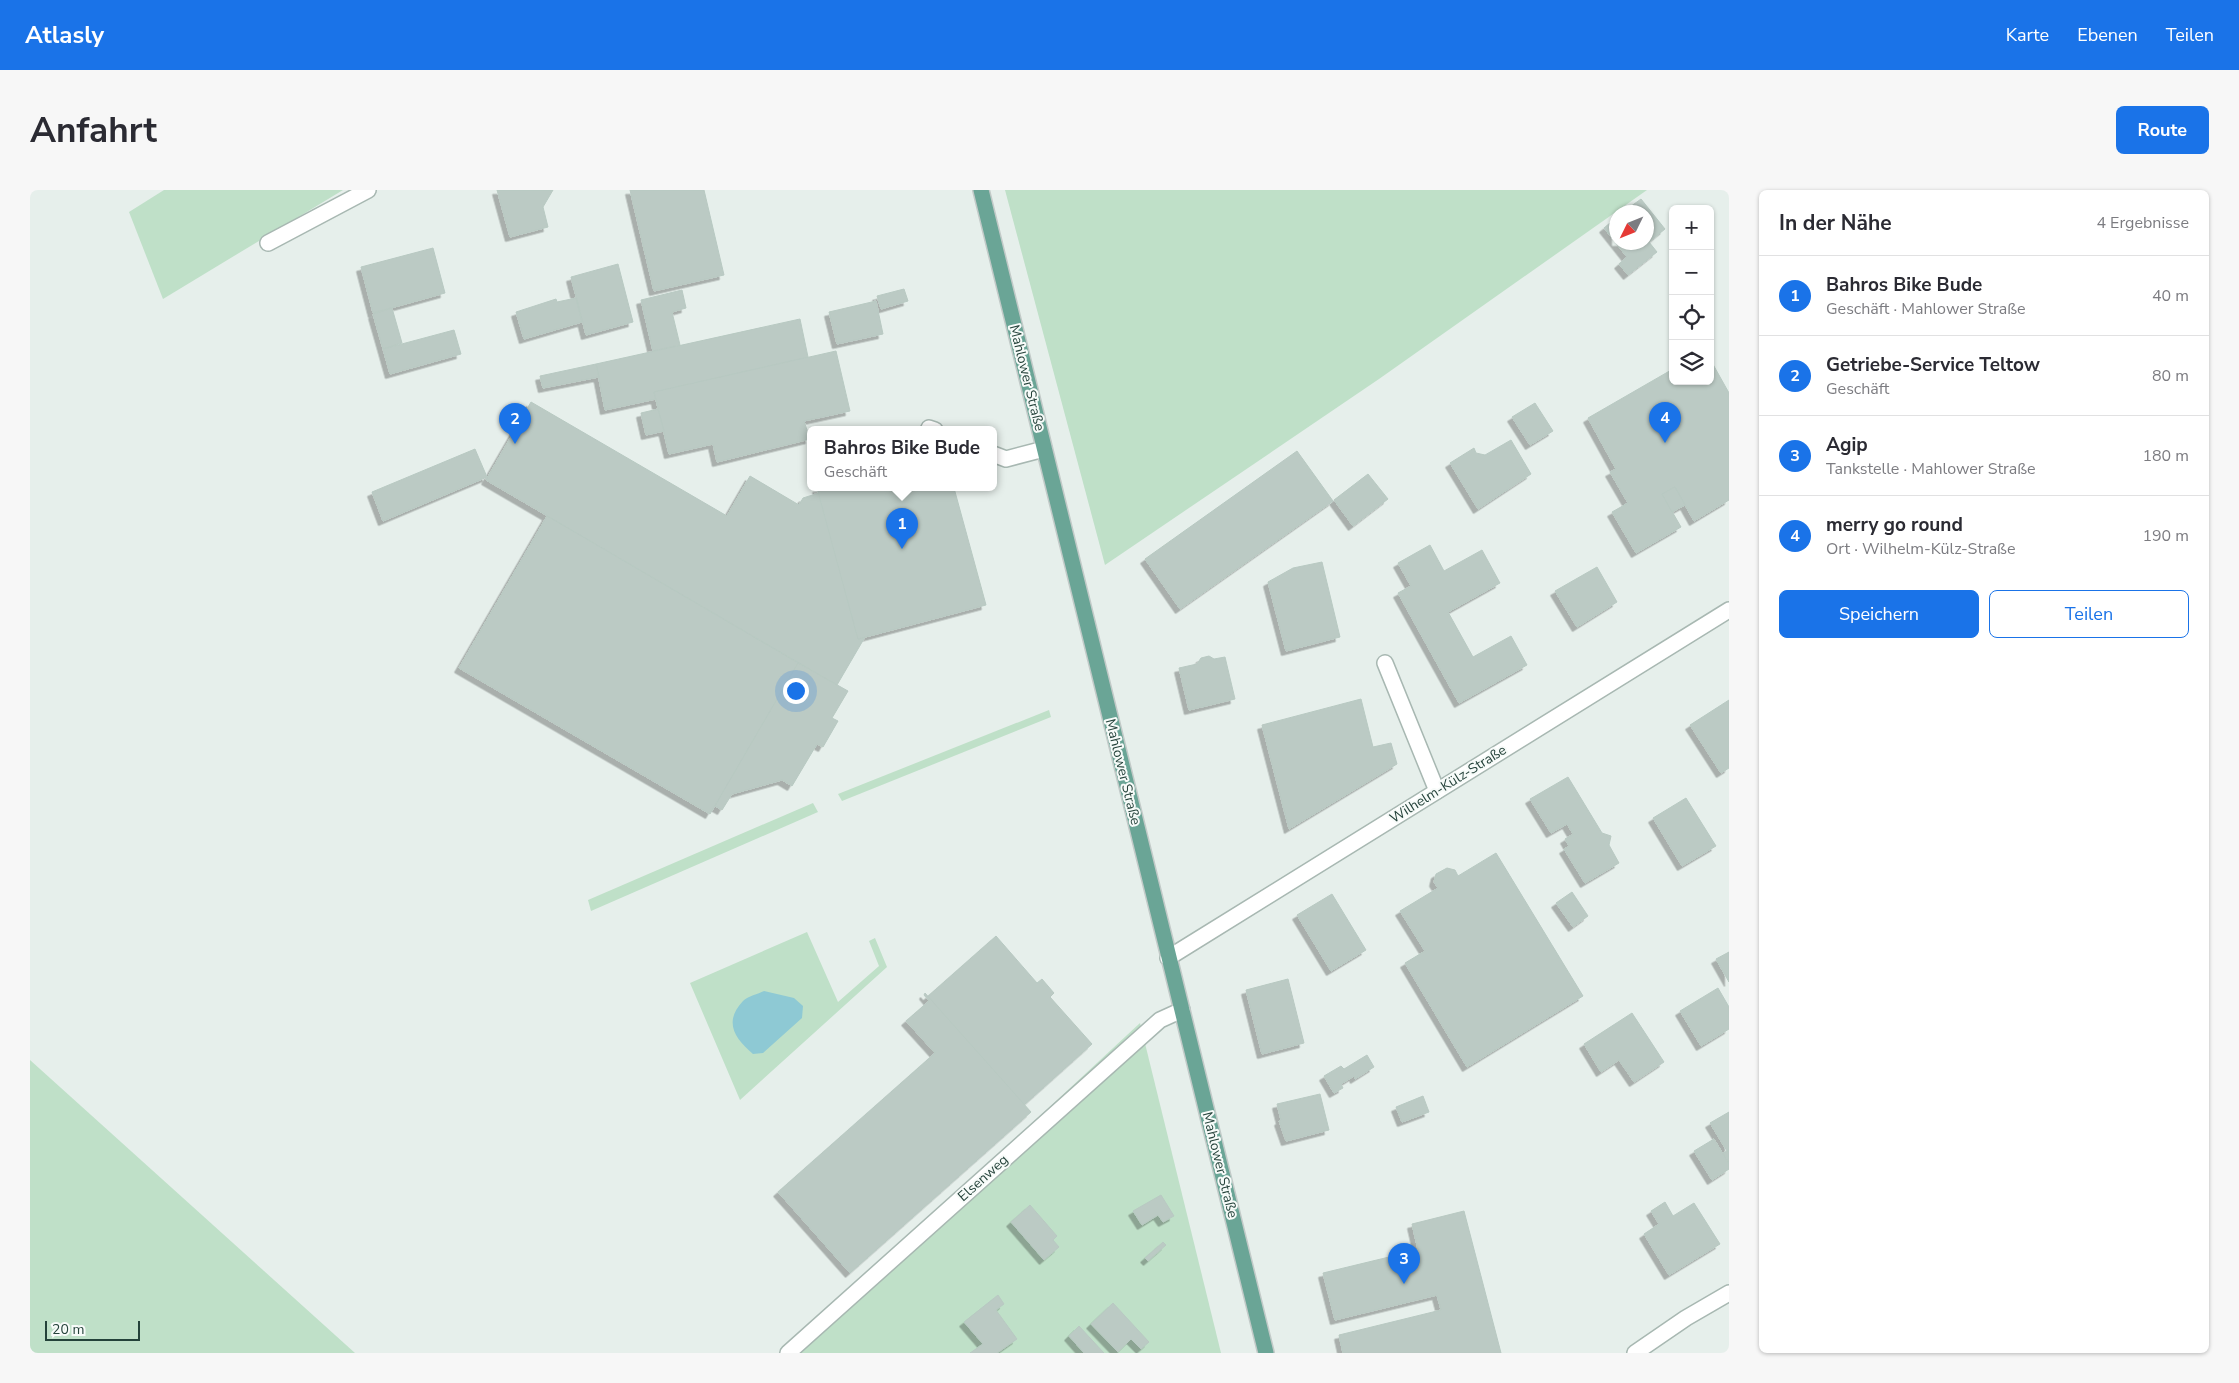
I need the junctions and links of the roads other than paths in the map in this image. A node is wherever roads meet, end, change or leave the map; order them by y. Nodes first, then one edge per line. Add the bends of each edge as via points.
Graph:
1 (368, 190) edge
2 (981, 190) edge
3 (268, 243) dead end
4 (1044, 449) junction
5 (997, 456) edge
6 (1729, 610) edge
7 (1385, 663) dead end
8 (1437, 791) junction
9 (1168, 958) junction
10 (1182, 1010) junction
11 (1729, 1293) edge
12 (788, 1353) edge
13 (1266, 1353) edge
14 (1634, 1353) edge

1 - 3 street
2 - 4 main road, Mahlower Straße
4 - 5 street via 1006,459
4 - 9 main road, Mahlower Straße
6 - 8 street, Wilhelm-Külz-Straße
7 - 8 street
8 - 9 street, Wilhelm-Külz-Straße
9 - 10 main road, Mahlower Straße
10 - 12 street, Elsenweg via 1155,1024
10 - 13 main road, Mahlower Straße
11 - 14 street

